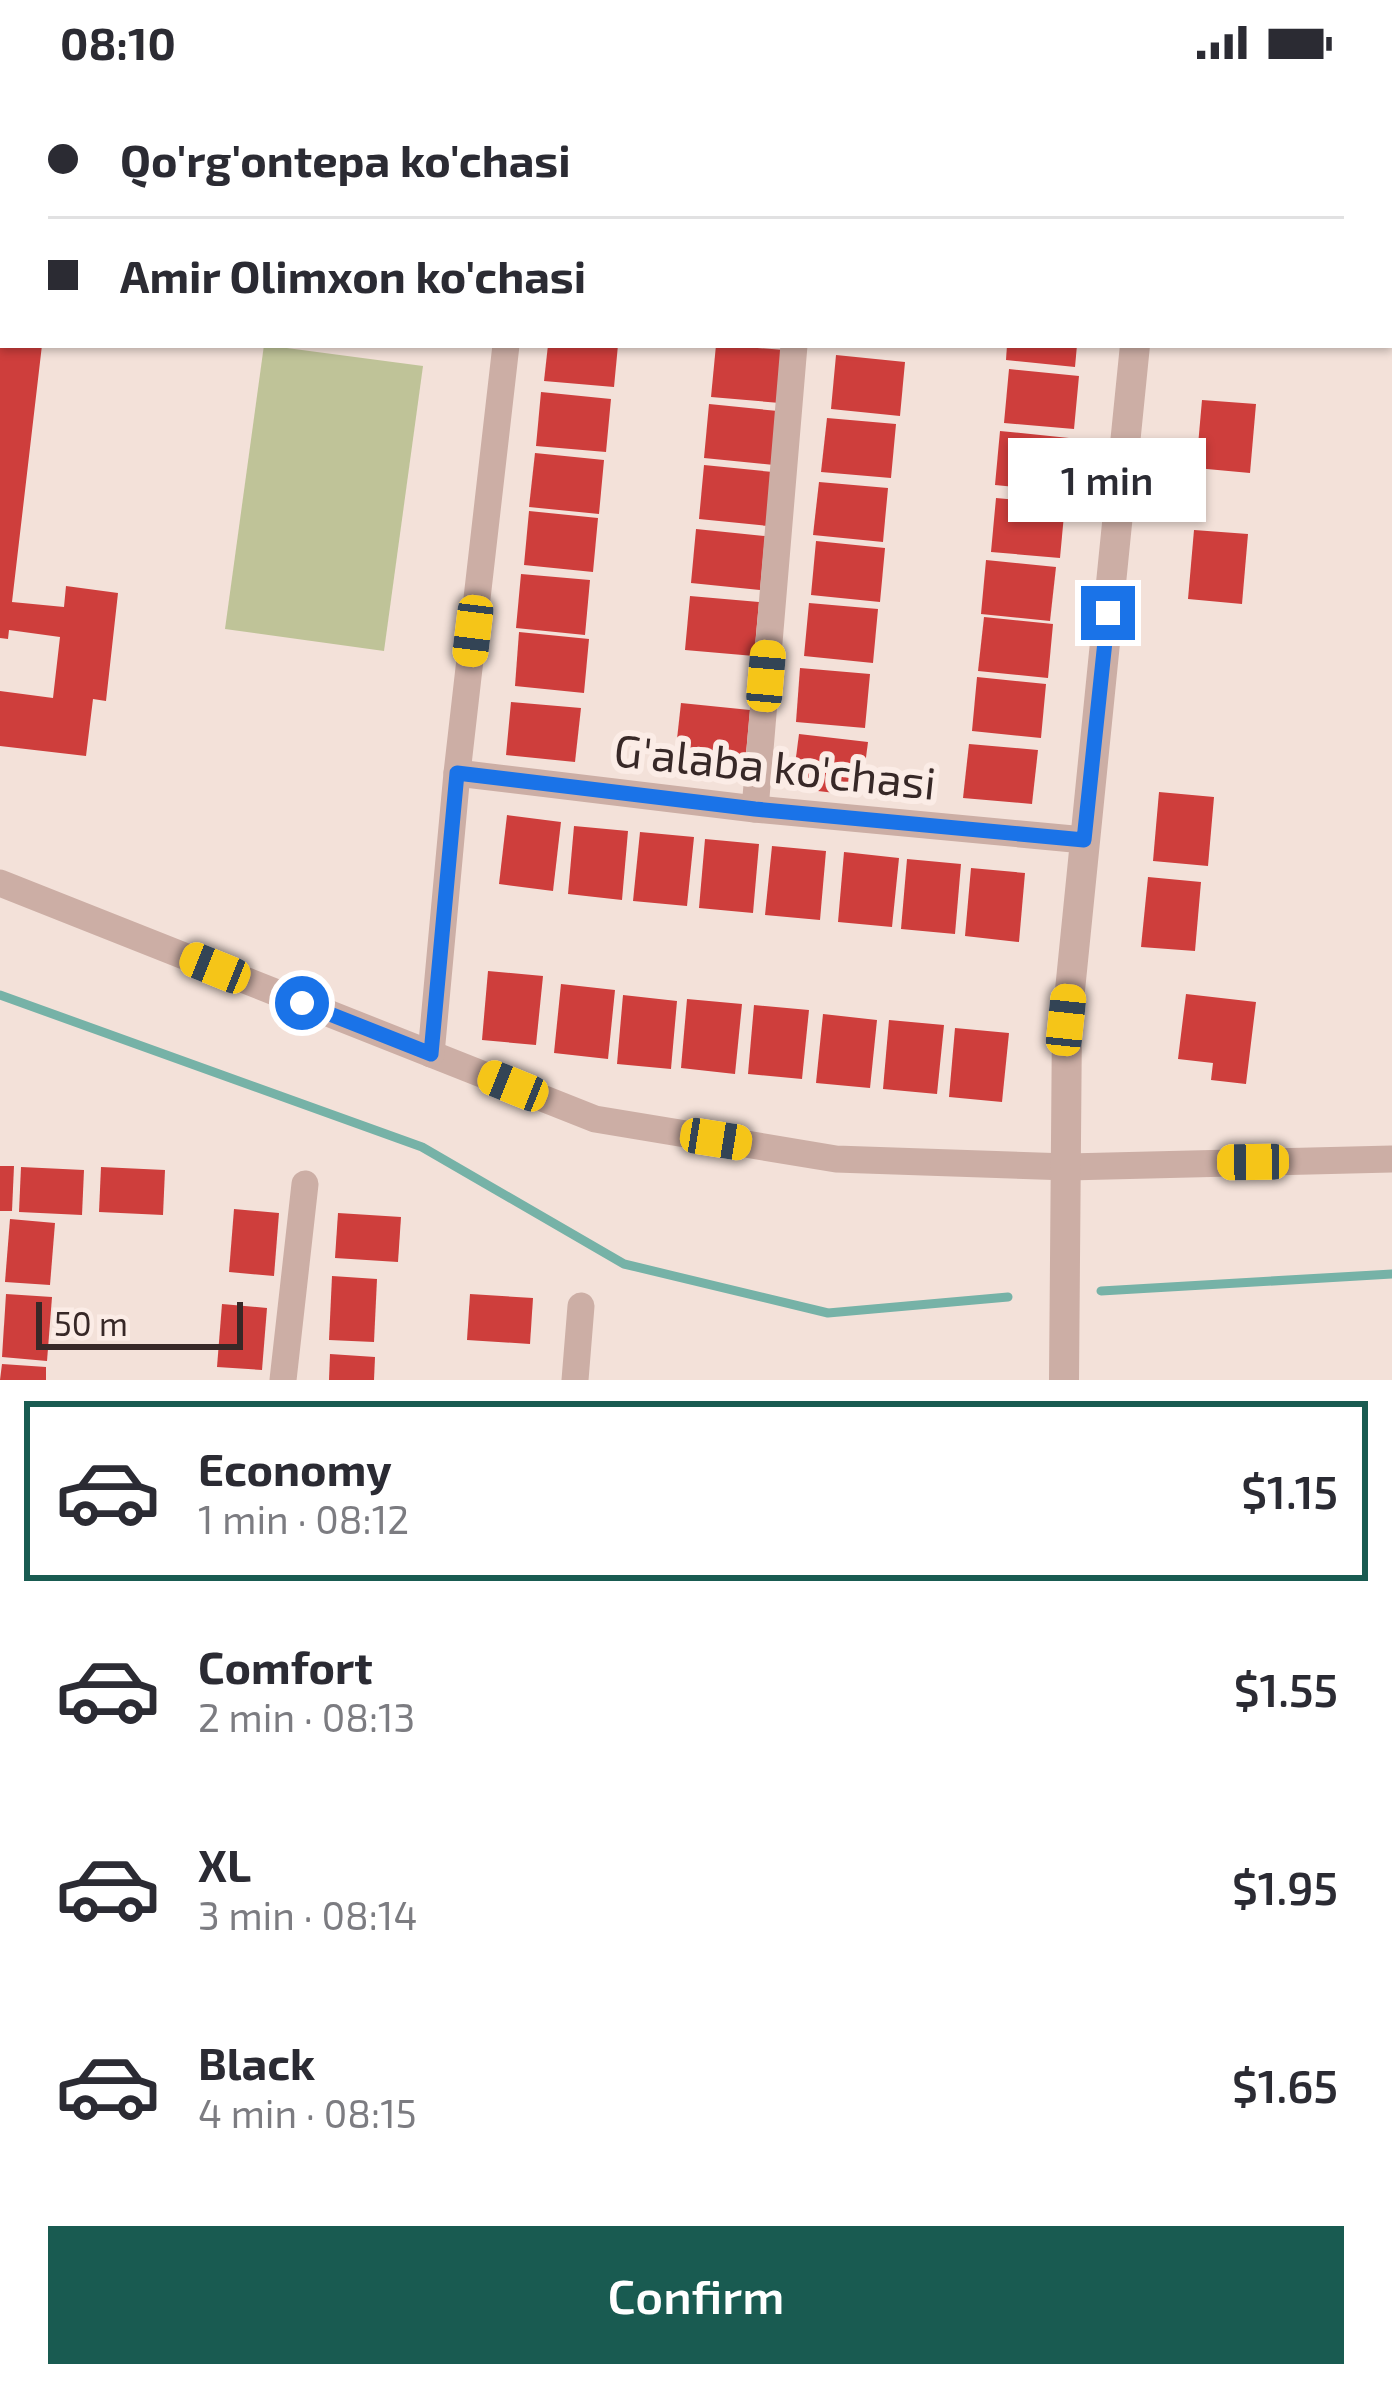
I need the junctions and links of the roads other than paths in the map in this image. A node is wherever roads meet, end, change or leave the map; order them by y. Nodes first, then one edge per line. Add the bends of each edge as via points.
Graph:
1 (506, 348) edge
2 (794, 348) edge
3 (1135, 348) edge
4 (457, 773) junction
5 (755, 809) junction
6 (1084, 840) junction
7 (0, 883) edge
8 (431, 1054) junction
9 (1392, 1159) edge
10 (1068, 1167) junction
11 (305, 1184) dead end
12 (581, 1306) dead end
13 (284, 1380) edge
14 (575, 1380) edge
15 (1064, 1380) edge

1 - 4 street
2 - 5 street
3 - 6 street
4 - 5 street, G'alaba ko'chasi
4 - 8 street
5 - 6 street, G'alaba ko'chasi
6 - 10 street via 1066,1020
7 - 8 street
8 - 10 street via 595,1119 836,1159
9 - 10 street
10 - 15 street
11 - 13 street
12 - 14 street

